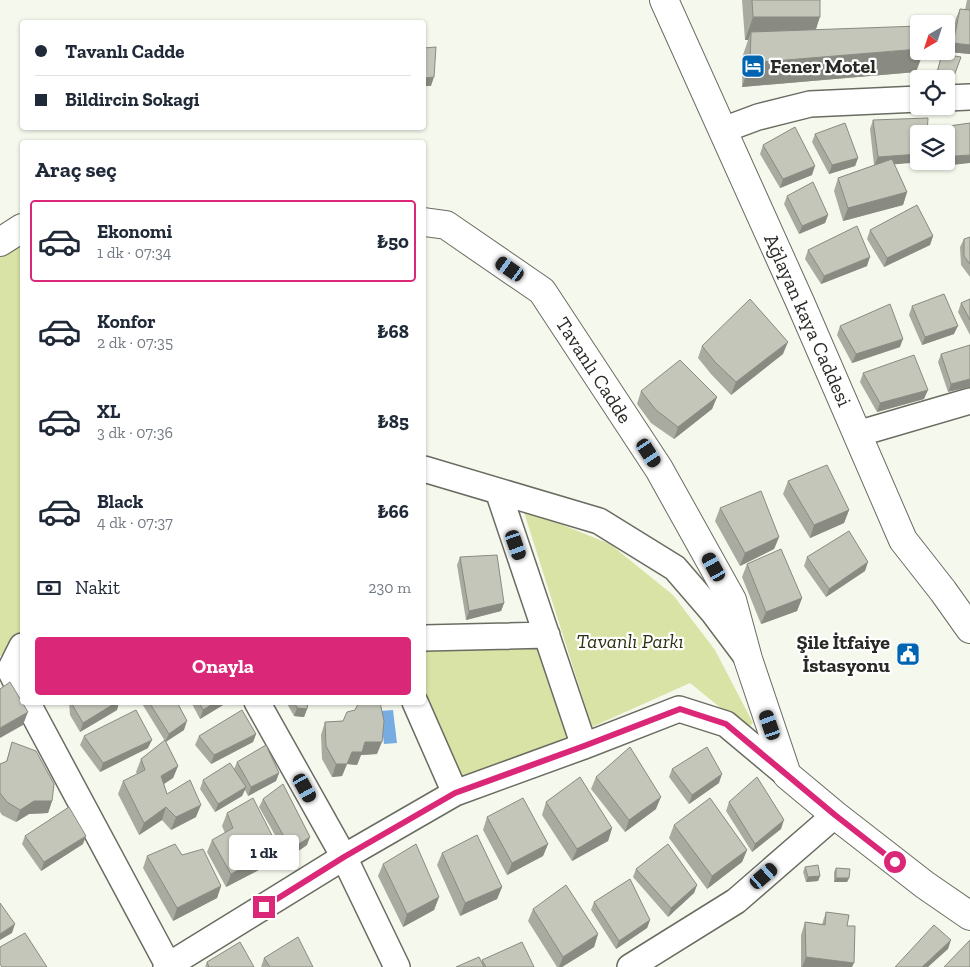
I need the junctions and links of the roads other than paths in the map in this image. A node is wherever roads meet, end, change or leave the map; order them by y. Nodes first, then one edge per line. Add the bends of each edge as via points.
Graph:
1 (664, 0) edge
2 (970, 97) edge
3 (955, 98) edge
4 (910, 99) edge
5 (723, 130) junction
6 (426, 222) edge
7 (20, 229) edge
8 (0, 242) edge
9 (970, 401) edge
10 (857, 434) junction
11 (426, 470) edge
12 (498, 491) junction
13 (970, 629) edge
14 (547, 635) junction
15 (426, 638) edge
16 (20, 651) edge
17 (748, 658) junction
18 (11, 671) edge
19 (20, 690) edge
20 (29, 705) edge
21 (259, 705) edge
22 (416, 705) edge
23 (584, 746) junction
24 (787, 775) junction
25 (455, 793) junction
26 (835, 815) junction
27 (344, 857) junction
28 (970, 916) edge
29 (168, 967) edge
30 (397, 967) edge
31 (630, 967) edge

1 - 5 street, Ağlayan kaya Caddesi
2 - 3 street
4 - 5 street via 810,104
5 - 10 street, Ağlayan kaya Caddesi
6 - 17 street, Tavanlı Cadde via 446,225 542,291 659,469 732,600
7 - 8 street
9 - 10 street
10 - 13 street, Ağlayan kaya Caddesi via 902,540
11 - 12 street
12 - 14 street
12 - 17 street via 599,521 675,568
14 - 15 street
14 - 23 street
16 - 18 street
17 - 24 street, Tavanlı Cadde
18 - 19 street
20 - 29 street
21 - 27 street
22 - 25 street
23 - 24 street via 680,709 726,724
23 - 25 street
24 - 26 street
25 - 27 street
26 - 28 street
26 - 31 street via 736,901
27 - 29 street
27 - 30 street

